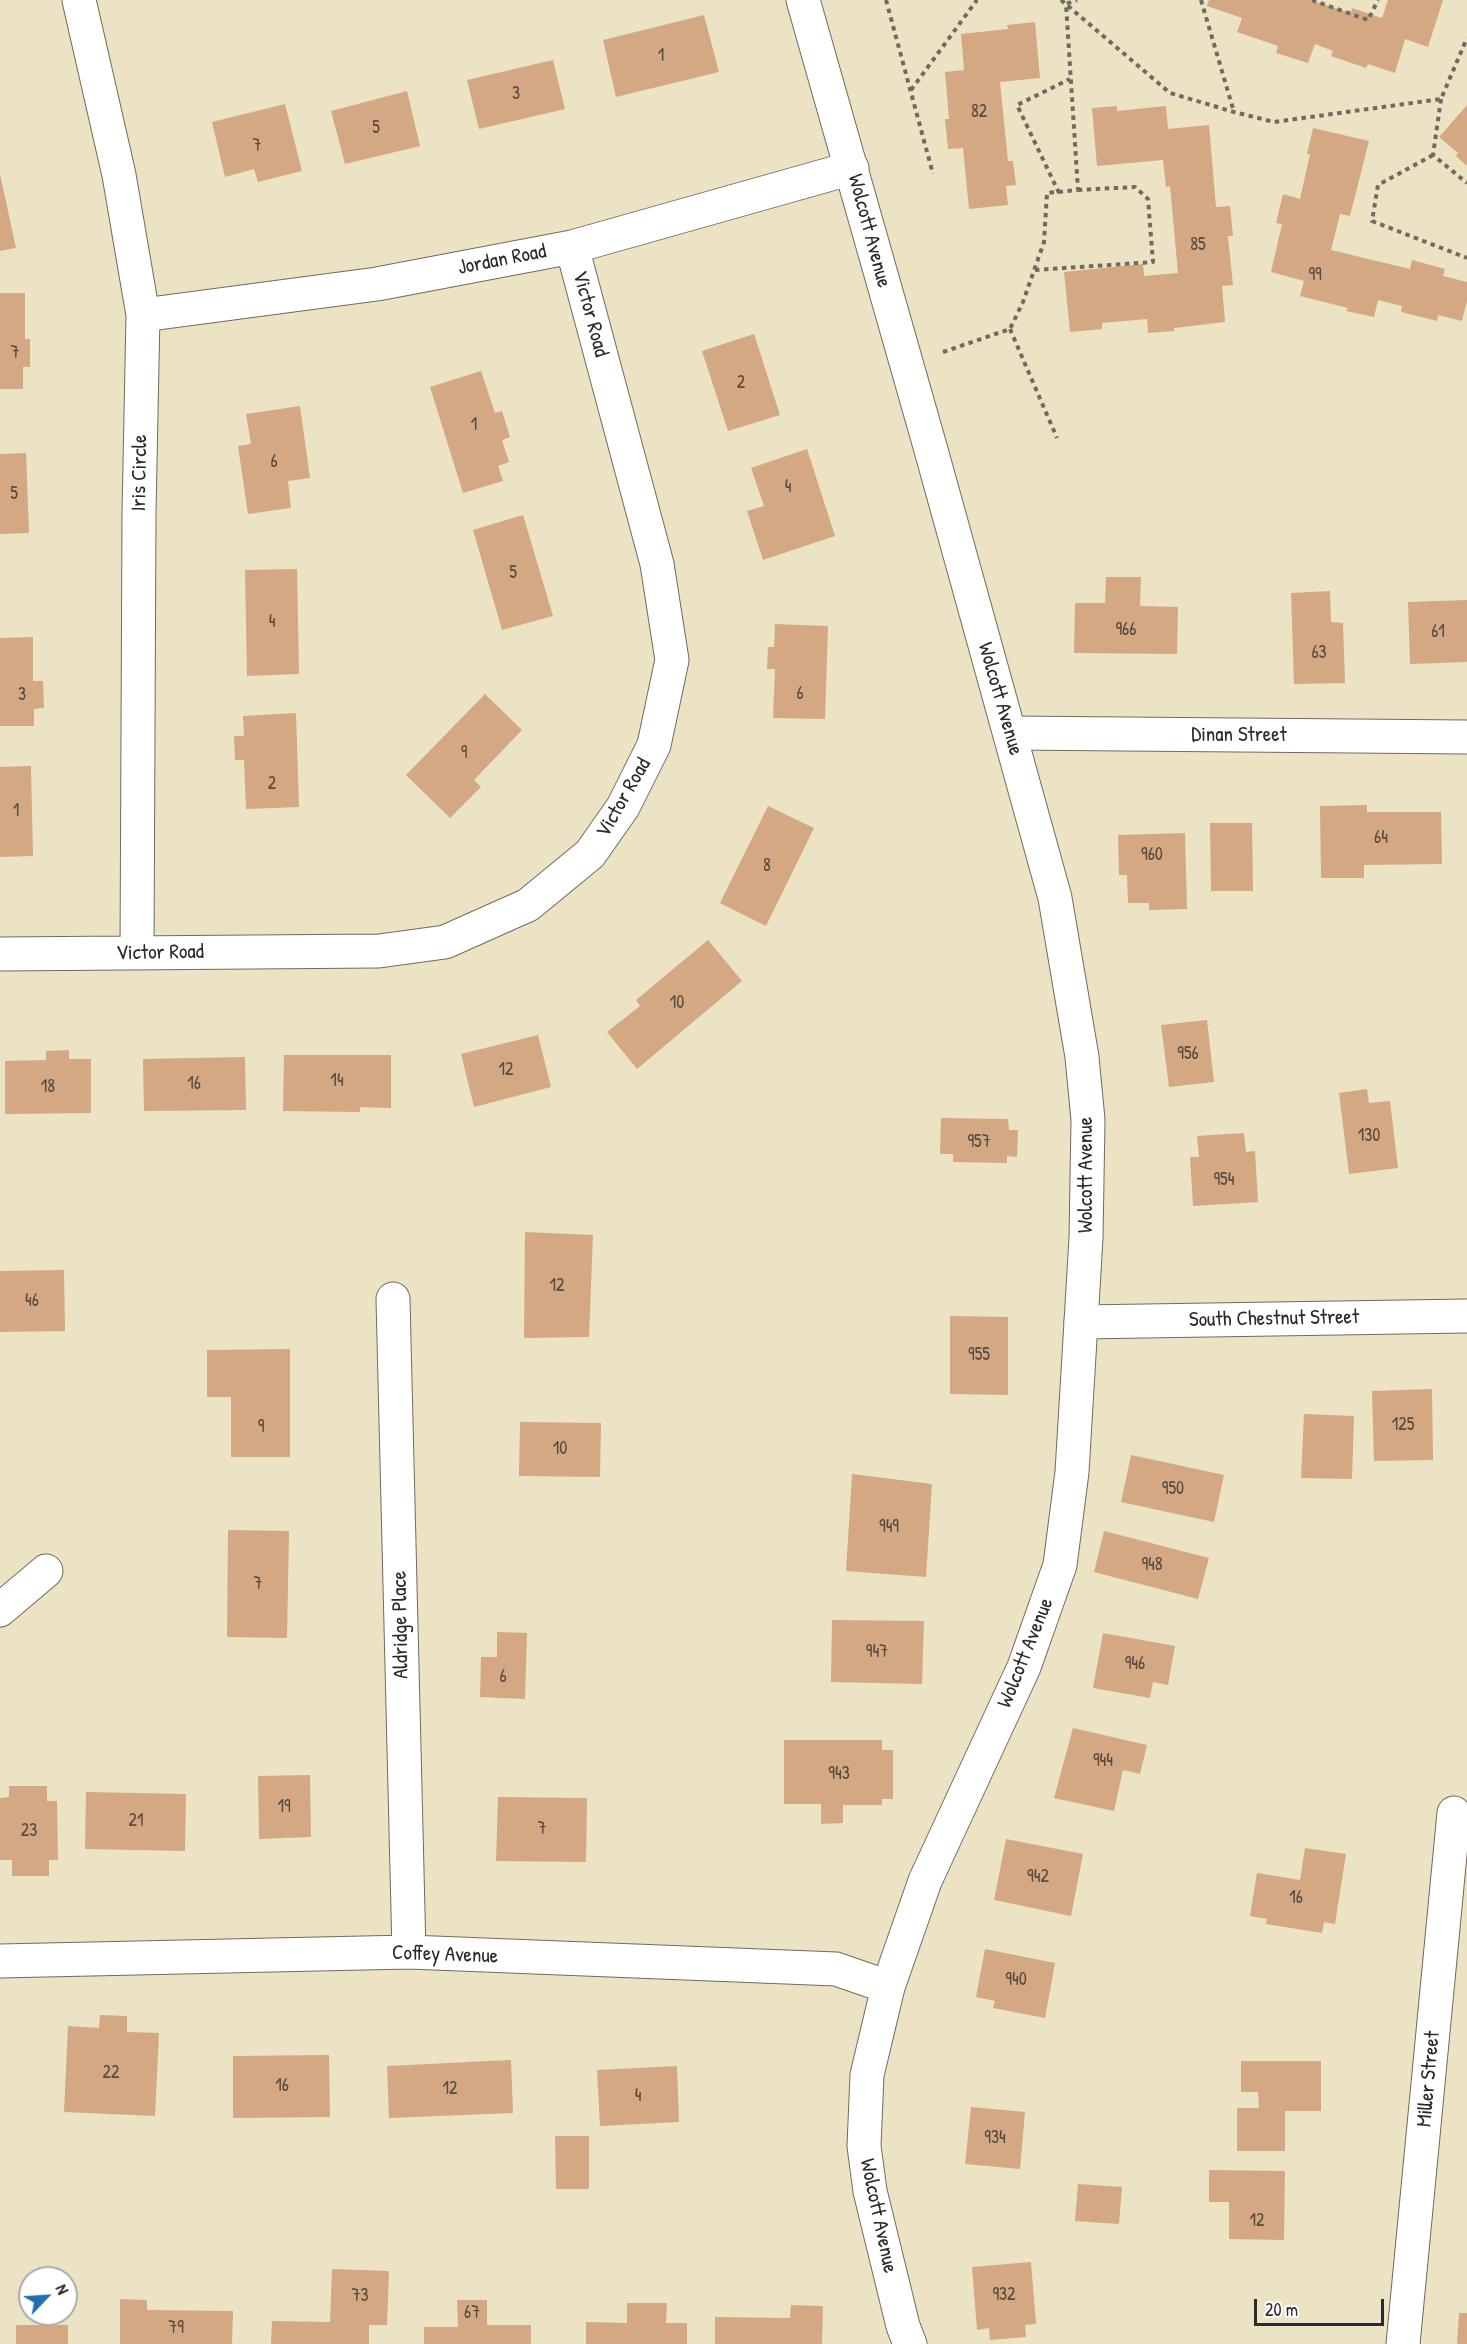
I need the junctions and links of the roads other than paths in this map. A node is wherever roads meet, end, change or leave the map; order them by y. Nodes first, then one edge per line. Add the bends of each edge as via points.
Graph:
1 (79, 0) edge
2 (803, 0) edge
3 (852, 168) junction
4 (572, 247) junction
5 (143, 315) junction
6 (1010, 734) junction
7 (1467, 737) edge
8 (137, 953) junction
9 (0, 954) edge
10 (393, 1299) dead end
11 (1467, 1316) edge
12 (1082, 1322) junction
13 (46, 1570) dead end
14 (0, 1610) edge
15 (1454, 1814) dead end
16 (409, 1952) junction
17 (0, 1961) edge
18 (888, 1987) junction
19 (910, 2344) edge
20 (1403, 2344) edge

1 - 5 street, Iris Circle via 120,176
2 - 3 street, Wolcott Avenue
3 - 4 street, Jordan Road
3 - 6 street, Wolcott Avenue
4 - 5 street, Jordan Road via 377,284
4 - 8 street, Victor Road via 657,564 672,660 654,745 623,807 590,854 528,905 445,942 379,951
5 - 8 street, Iris Circle
6 - 7 street, Dinan Street
6 - 12 street, Wolcott Avenue via 1054,897 1082,1057 1088,1120
8 - 9 street, Victor Road
10 - 16 street, Aldridge Place
11 - 12 street, South Chestnut Street
12 - 18 street, Wolcott Avenue via 1072,1472 1060,1565 1024,1667 925,1881
13 - 14 street
15 - 20 street, Miller Street
16 - 17 street, Coffey Avenue
16 - 18 street, Coffey Avenue via 836,1969
18 - 19 street, Wolcott Avenue via 867,2075 864,2146 870,2191

